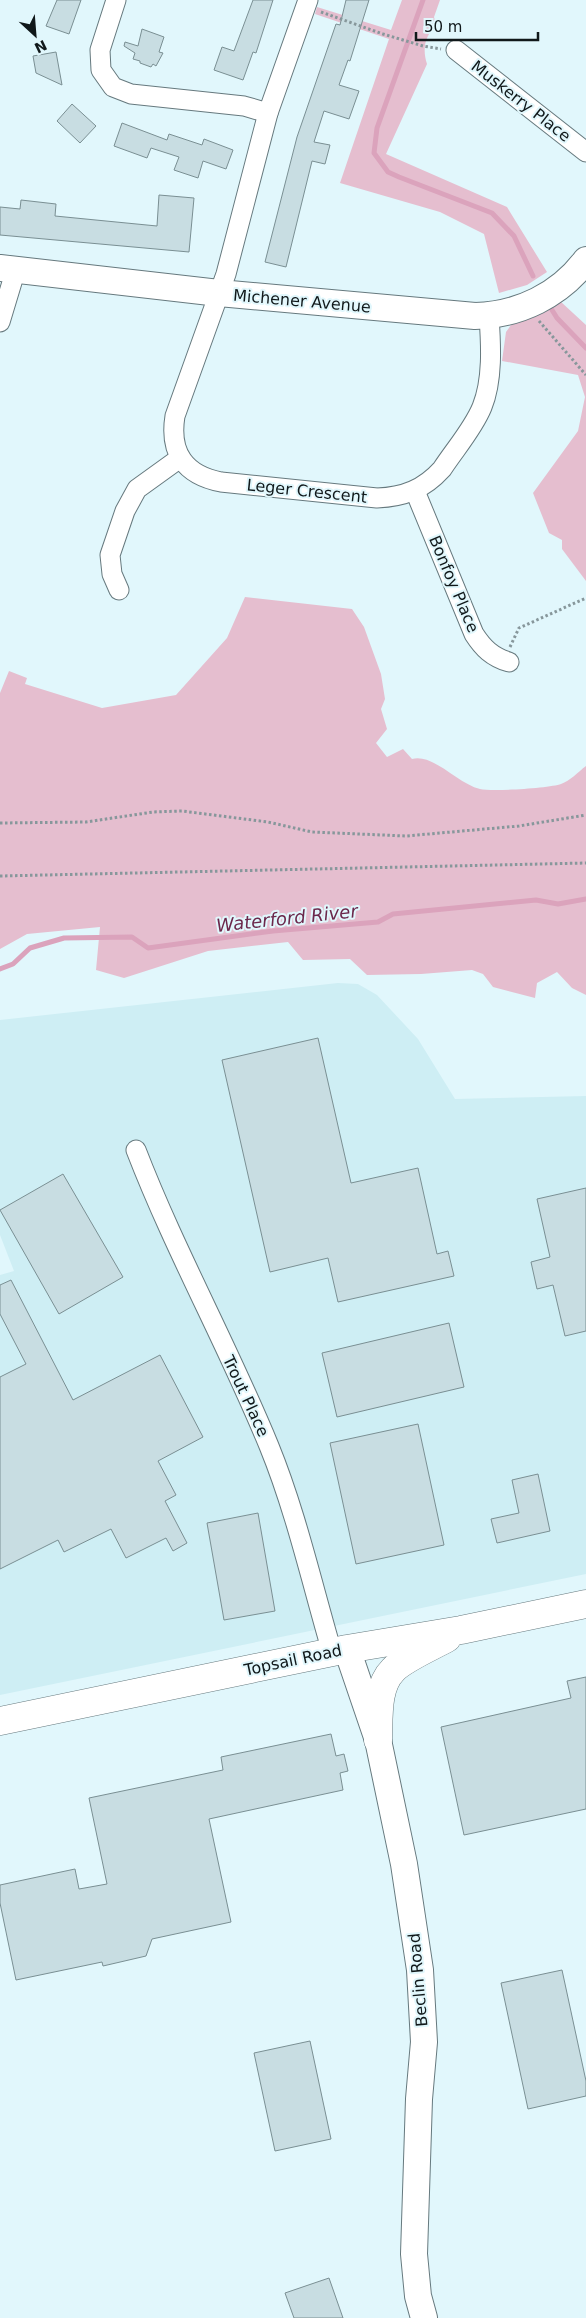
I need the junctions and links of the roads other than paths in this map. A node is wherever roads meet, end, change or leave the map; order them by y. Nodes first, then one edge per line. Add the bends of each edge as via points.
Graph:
1 (116, 0) edge
2 (307, 2) edge
3 (456, 50) road end
4 (268, 113) junction
5 (586, 152) edge
6 (586, 260) edge
7 (8, 269) edge
8 (219, 293) junction
9 (489, 316) junction
10 (0, 322) edge
11 (180, 458) junction
12 (415, 491) junction
13 (119, 590) dead end
14 (509, 662) road end
15 (136, 1150) dead end
16 (586, 1604) edge
17 (461, 1630) junction
18 (340, 1651) junction
19 (0, 1721) edge
20 (378, 1740) junction
21 (424, 2318) edge

1 - 4 street via 100,50 102,70 113,87 131,94 244,106
2 - 4 street
3 - 5 street, Muskerry Place
4 - 8 street
6 - 9 street, Michener Avenue via 559,287 531,304
7 - 8 street, Michener Avenue
7 - 10 street
8 - 9 street, Michener Avenue
8 - 11 street via 175,416 174,437
9 - 12 street, Leger Crescent via 487,388 481,409 442,469
11 - 12 street, Leger Crescent via 197,475 221,482 377,498
11 - 13 street via 137,489 125,511 110,555 112,574
12 - 14 street, Bonfoy Place via 474,634 485,649
15 - 18 street, Trout Place via 158,1206 269,1446
16 - 17 main road, Topsail Road
17 - 18 main road, Topsail Road
17 - 20 main road via 393,1669 380,1698
18 - 19 main road, Topsail Road
18 - 20 street, Beclin Road
20 - 21 street, Beclin Road via 404,1864 420,1970 424,2042 414,2254 418,2296

